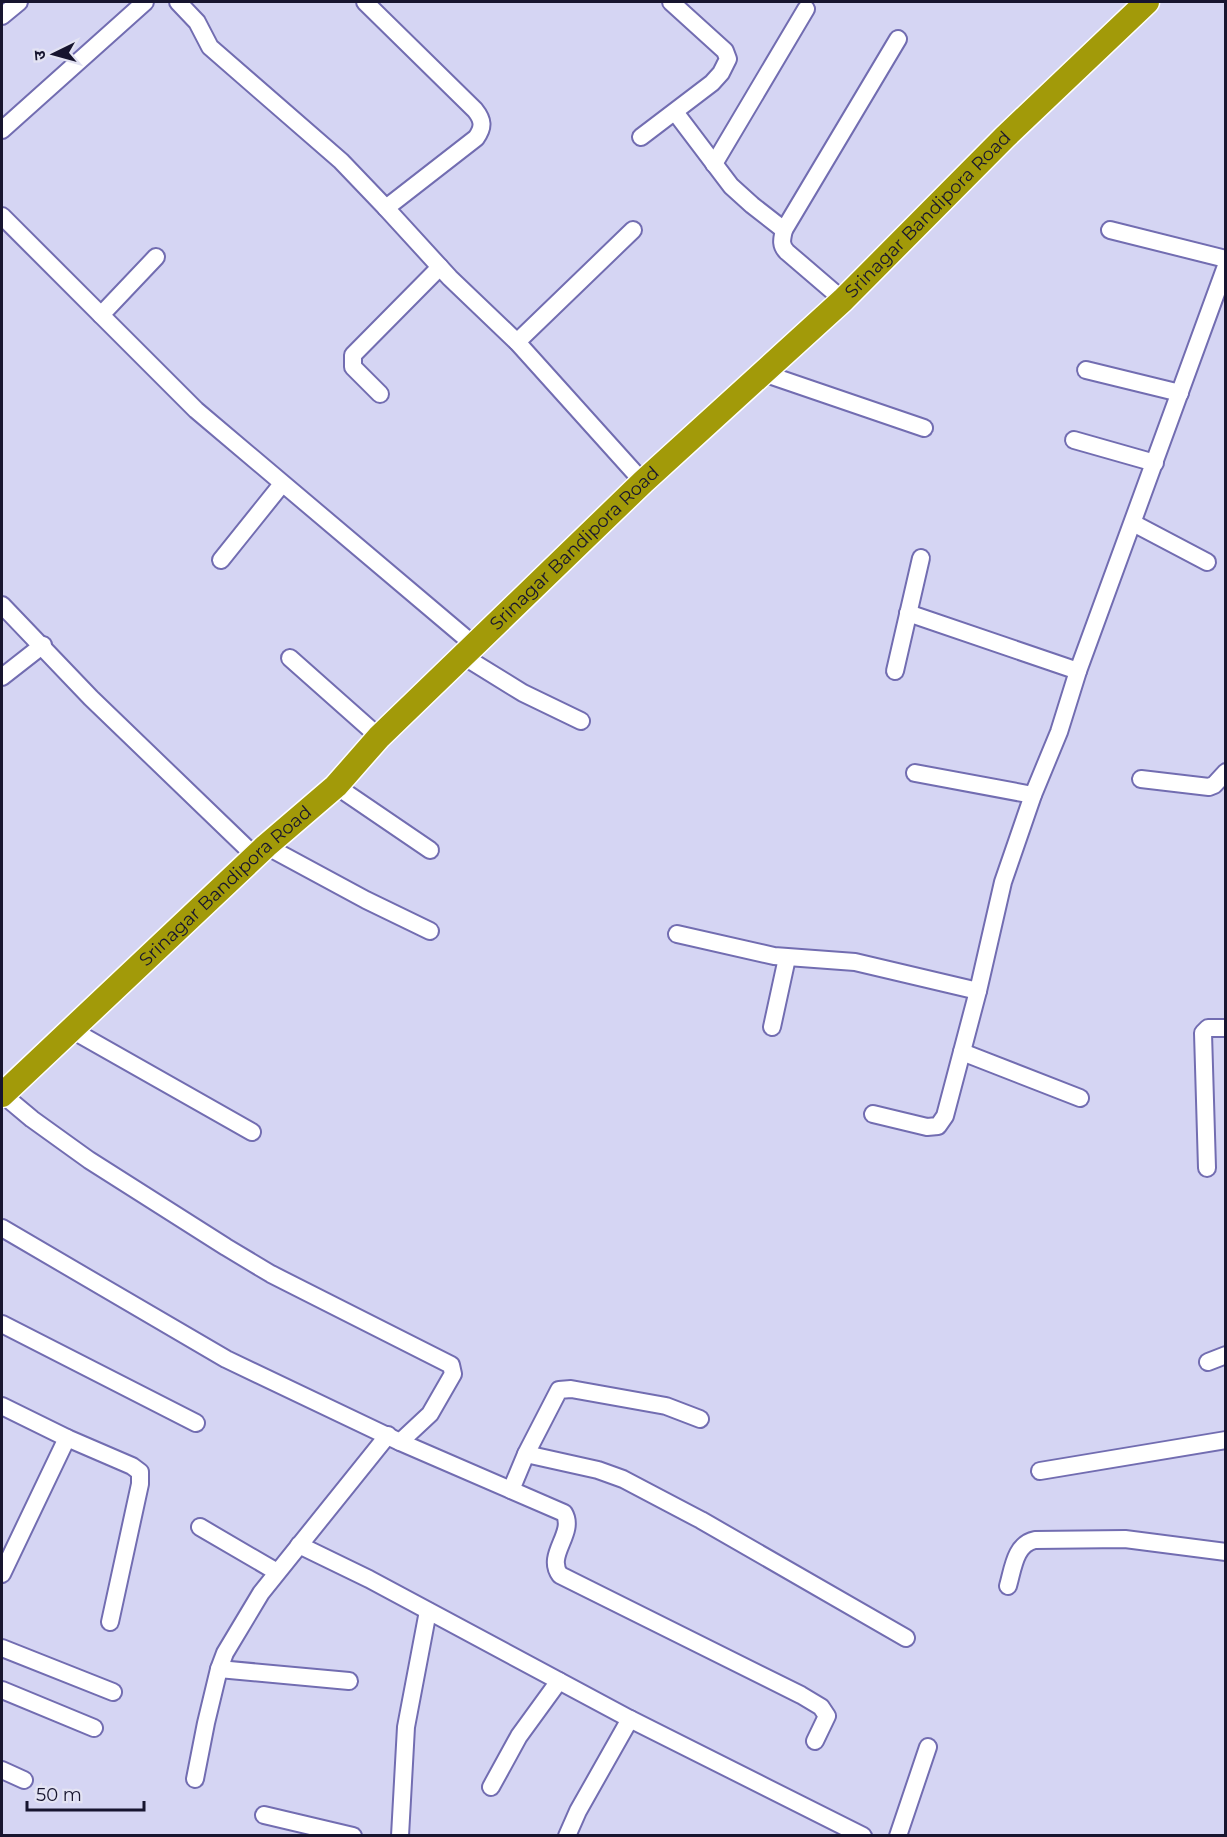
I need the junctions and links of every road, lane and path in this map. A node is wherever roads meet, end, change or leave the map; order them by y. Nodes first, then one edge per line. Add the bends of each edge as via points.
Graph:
1 (19, 2) edge
2 (145, 2) edge
3 (178, 2) edge
4 (365, 2) edge
5 (671, 2) edge
6 (1147, 2) edge
7 (691, 9) edge
8 (806, 9) dead end
9 (2, 16) edge
10 (898, 39) dead end
11 (675, 112) junction
12 (2, 130) edge
13 (641, 137) dead end
14 (714, 164) junction
15 (386, 208) junction
16 (2, 216) edge
17 (633, 230) dead end
18 (784, 230) junction
19 (1110, 230) dead end
20 (156, 257) dead end
21 (1226, 259) edge
22 (1226, 266) edge
23 (440, 267) junction
24 (843, 300) junction
25 (101, 315) junction
26 (517, 342) junction
27 (1086, 370) dead end
28 (763, 373) junction
29 (1180, 393) junction
30 (380, 394) dead end
31 (924, 428) dead end
32 (1074, 440) dead end
33 (1155, 463) junction
34 (644, 482) junction
35 (282, 484) junction
36 (1133, 523) junction
37 (921, 558) dead end
38 (221, 560) dead end
39 (1207, 562) dead end
40 (2, 605) edge
41 (908, 613) junction
42 (42, 645) junction
43 (468, 651) junction
44 (290, 658) dead end
45 (895, 671) dead end
46 (1078, 671) junction
47 (2, 677) edge
48 (581, 721) dead end
49 (379, 737) junction
50 (1226, 772) edge
51 (915, 773) dead end
52 (1141, 779) dead end
53 (336, 786) junction
54 (1033, 795) junction
55 (430, 850) dead end
56 (261, 852) junction
57 (430, 931) dead end
58 (677, 934) dead end
59 (787, 958) junction
60 (978, 991) junction
61 (772, 1027) dead end
62 (1226, 1028) edge
63 (72, 1030) junction
64 (962, 1052) junction
65 (2, 1094) edge
66 (1080, 1098) dead end
67 (873, 1114) dead end
68 (252, 1132) dead end
69 (1206, 1168) dead end
70 (2, 1228) edge
71 (2, 1324) edge
72 (1226, 1355) edge
73 (1208, 1362) dead end
74 (2, 1406) edge
75 (700, 1419) dead end
76 (196, 1423) dead end
77 (67, 1438) junction
78 (394, 1439) junction
79 (1226, 1440) edge
80 (526, 1454) junction
81 (1040, 1471) dead end
82 (512, 1490) junction
83 (201, 1527) dead end
84 (299, 1545) junction
85 (1226, 1552) edge
86 (277, 1572) junction
87 (2, 1574) edge
88 (1008, 1586) dead end
89 (429, 1611) junction
90 (110, 1622) dead end
91 (906, 1638) dead end
92 (2, 1648) edge
93 (219, 1670) junction
94 (349, 1681) dead end
95 (559, 1681) junction
96 (2, 1690) edge
97 (113, 1692) dead end
98 (630, 1719) junction
99 (94, 1728) dead end
100 (815, 1741) dead end
101 (928, 1747) dead end
102 (2, 1770) edge
103 (195, 1779) dead end
104 (24, 1780) dead end
105 (491, 1787) dead end
106 (264, 1815) dead end
107 (322, 1832) edge
108 (352, 1836) edge
109 (400, 1836) edge
110 (567, 1836) edge
111 (863, 1836) edge
112 (898, 1836) edge

1 - 9 street
2 - 12 street
3 - 15 street via 197,22 210,46 341,161
4 - 15 street via 475,110 482,124 476,138
5 - 7 street
6 - 24 highway, Srinagar Bandipora Road
7 - 11 street via 728,58 712,83
8 - 14 street
10 - 18 street
11 - 13 street
11 - 14 street
14 - 18 street via 731,186
15 - 23 street
16 - 25 street
17 - 26 street
18 - 24 street via 784,249
19 - 21 street
20 - 25 street
22 - 29 street
23 - 26 street
23 - 30 street via 353,355 353,367
24 - 28 highway, Srinagar Bandipora Road
25 - 35 street via 196,410
26 - 34 street
27 - 29 street
28 - 31 street
28 - 34 highway, Srinagar Bandipora Road
29 - 33 street
32 - 33 street
33 - 36 street
34 - 43 highway, Srinagar Bandipora Road
35 - 38 street
35 - 43 street
36 - 39 street
36 - 46 street
37 - 41 street
40 - 42 street
41 - 45 street
41 - 46 street
42 - 47 street
42 - 56 street via 92,698
43 - 48 street via 523,693
43 - 49 highway, Srinagar Bandipora Road
44 - 49 street
46 - 54 street
49 - 53 highway, Srinagar Bandipora Road
50 - 52 street via 1209,786
51 - 54 street
53 - 55 street
53 - 56 highway, Srinagar Bandipora Road
54 - 60 street via 1003,882
56 - 57 street
56 - 63 highway, Srinagar Bandipora Road
58 - 59 street
59 - 60 street via 855,962
59 - 61 street
60 - 64 street
62 - 69 street via 1208,1028 1203,1033
63 - 65 highway, Srinagar Bandipora Road
63 - 68 street
64 - 66 street
64 - 67 street via 945,1116 938,1126
65 - 78 street via 89,1160 226,1247 271,1274 451,1365 453,1374 423,1422
70 - 78 street via 226,1359
71 - 76 street
72 - 73 street
74 - 77 street
75 - 80 street via 666,1406 565,1388 554,1397
77 - 87 street
77 - 90 street via 140,1472
78 - 82 street
78 - 84 street
79 - 81 street
80 - 82 street
80 - 91 street via 624,1479
82 - 100 street via 564,1513 567,1525 555,1562 560,1575 821,1707 825,1722
83 - 86 street
84 - 86 street
84 - 89 street
85 - 88 street via 1125,1539 1032,1540 1019,1550
86 - 93 street via 243,1622
89 - 95 street
89 - 109 street via 406,1727
92 - 97 street
93 - 94 street
93 - 103 street
95 - 98 street
95 - 105 street via 519,1736
96 - 99 street
98 - 110 street
98 - 111 street
101 - 112 street
102 - 104 street
106 - 107 street
107 - 108 street

